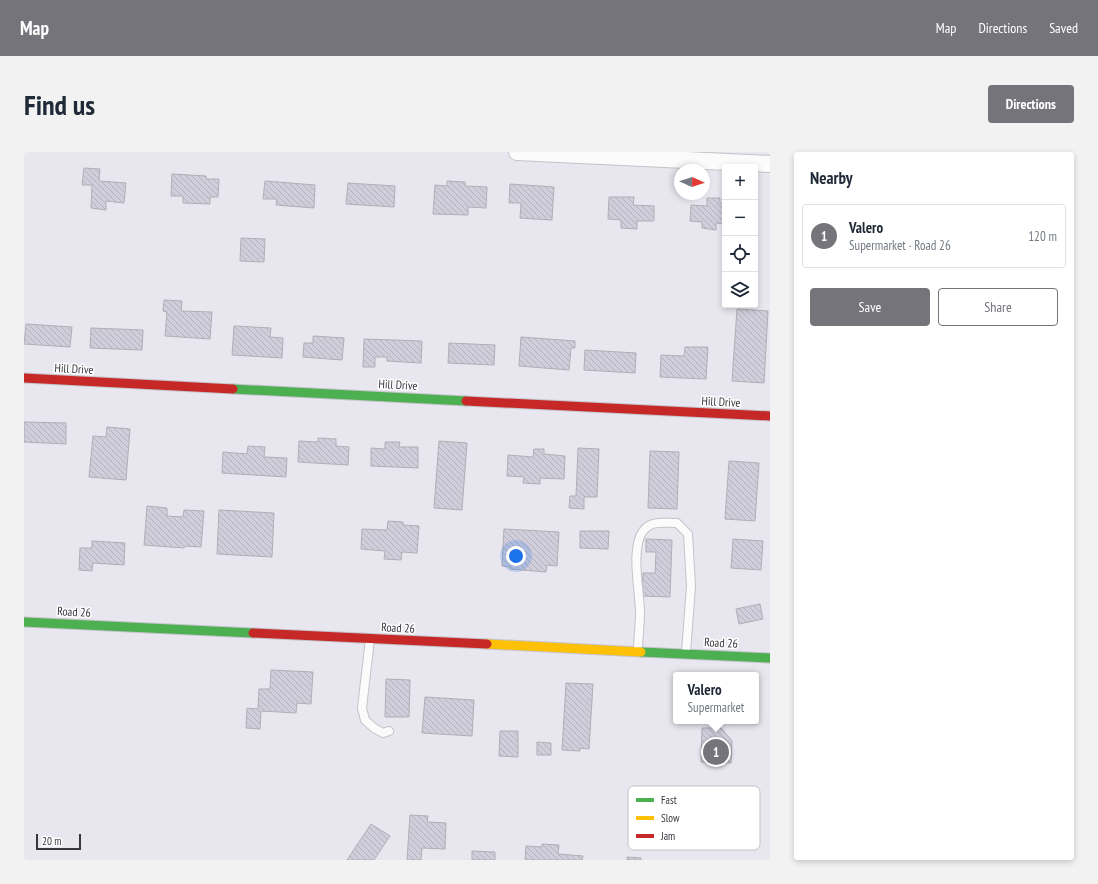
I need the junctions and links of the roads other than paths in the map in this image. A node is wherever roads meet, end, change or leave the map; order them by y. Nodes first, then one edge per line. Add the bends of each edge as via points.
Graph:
1 (517, 152) edge
2 (770, 164) edge
3 (24, 378) edge
4 (770, 416) edge
5 (24, 622) edge
6 (370, 638) junction
7 (638, 651) junction
8 (686, 654) junction
9 (770, 658) edge
10 (388, 731) dead end

1 - 2 street
3 - 4 street, Hill Drive
5 - 6 street, Road 26
6 - 7 street, Road 26
6 - 10 lane via 362,708 365,720 374,728 383,733
7 - 8 street, Road 26
7 - 8 lane via 640,613 637,543 643,530 656,522 677,523 688,534 691,586
8 - 9 street, Road 26

